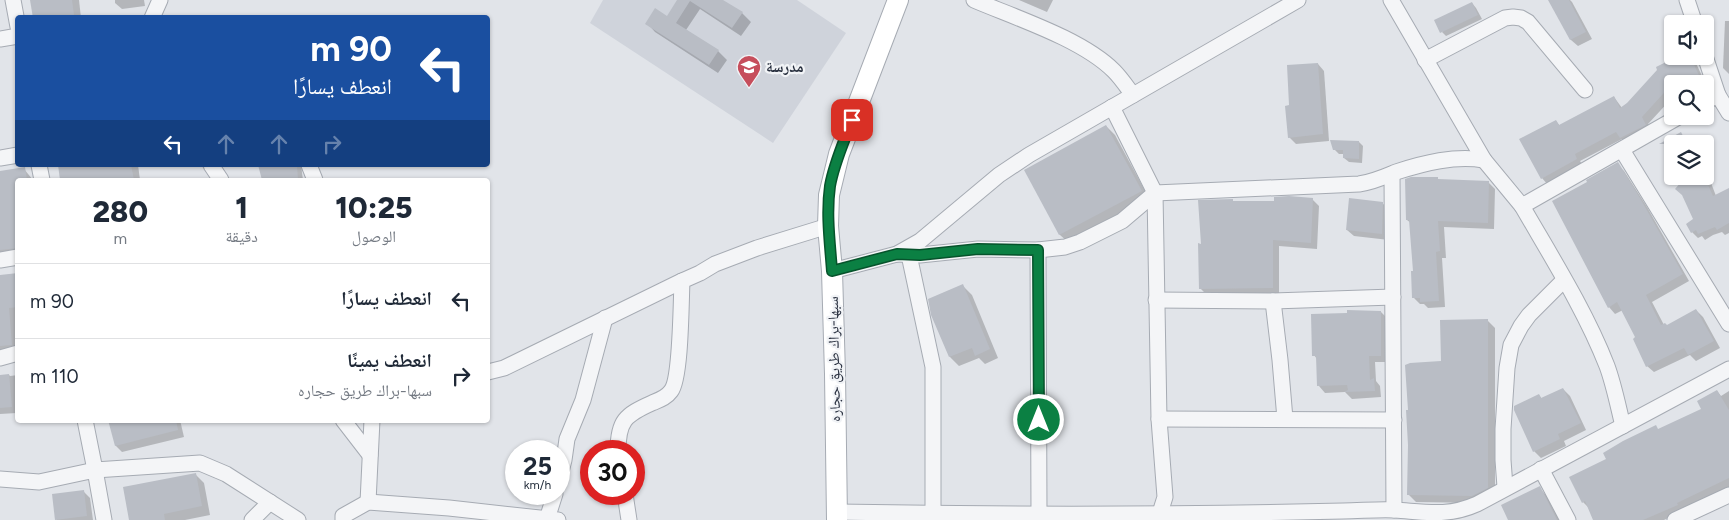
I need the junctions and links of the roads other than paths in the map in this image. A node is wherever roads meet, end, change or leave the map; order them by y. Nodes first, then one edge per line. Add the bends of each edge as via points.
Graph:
1 (13, 0) edge
2 (160, 0) edge
3 (898, 0) edge
4 (974, 0) edge
5 (1298, 0) edge
6 (1391, 0) edge
7 (1687, 0) edge
8 (16, 15) edge
9 (153, 15) edge
10 (1692, 15) edge
11 (15, 36) edge
12 (0, 39) edge
13 (1425, 60) junction
14 (1585, 90) dead end
15 (1133, 95) junction
16 (1714, 100) edge
17 (1112, 107) junction
18 (1729, 113) edge
19 (1665, 125) edge
20 (1622, 150) junction
21 (15, 156) edge
22 (0, 158) edge
23 (1484, 160) junction
24 (212, 167) edge
25 (1392, 174) junction
26 (220, 178) edge
27 (1155, 193) junction
28 (1522, 206) junction
29 (828, 226) junction
30 (1038, 250) junction
31 (903, 255) junction
32 (15, 258) edge
33 (0, 260) edge
34 (832, 271) junction
35 (1564, 280) junction
36 (682, 281) junction
37 (1393, 297) junction
38 (1156, 300) junction
39 (1273, 300) junction
40 (605, 318) junction
41 (1729, 324) edge
42 (15, 354) edge
43 (0, 358) edge
44 (1729, 369) edge
45 (490, 372) edge
46 (1159, 419) junction
47 (1285, 419) junction
48 (1394, 420) junction
49 (86, 423) edge
50 (345, 423) edge
51 (372, 423) edge
52 (1623, 426) junction
53 (567, 440) edge
54 (618, 440) edge
55 (370, 455) junction
56 (1541, 469) junction
57 (95, 470) junction
58 (0, 480) edge
59 (1505, 488) junction
60 (1729, 495) edge
61 (270, 502) junction
62 (368, 502) junction
63 (554, 505) edge
64 (627, 505) edge
65 (1394, 510) junction
66 (933, 514) junction
67 (1040, 514) junction
68 (837, 516) edge
69 (1288, 516) edge
70 (1414, 516) edge
71 (1694, 516) edge
72 (1162, 517) edge
73 (553, 519) edge
74 (104, 520) edge
75 (252, 520) edge
76 (298, 520) edge
77 (343, 520) edge
78 (629, 520) edge
79 (1568, 520) edge
80 (1675, 520) edge

1 - 8 street
2 - 9 street
3 - 29 main road, سبها-براك طريق حجاره via 839,154 830,184
4 - 15 street via 1092,53 1114,71
5 - 15 street
6 - 13 street
7 - 10 street
11 - 12 street
13 - 14 street via 1505,18 1521,18 1539,34
13 - 23 street
15 - 17 street
16 - 18 street
17 - 27 street
17 - 31 street via 1014,165
19 - 20 street
20 - 28 street
20 - 41 street
21 - 22 street
23 - 25 street via 1451,159
23 - 28 street
24 - 26 street
25 - 27 street via 1359,184
25 - 37 street
27 - 30 street via 1122,221 1098,234 1065,247
27 - 38 street
28 - 35 street
29 - 34 main road, سبها-براك طريق حجاره
29 - 36 street via 757,248
30 - 31 street via 978,249
30 - 67 street
31 - 34 street
31 - 66 street via 933,367
32 - 33 street
34 - 68 main road, سبها-براك طريق حجاره
35 - 52 street via 1599,347
35 - 59 street via 1529,316 1511,345 1503,428
36 - 40 street
36 - 54 street via 676,382 672,391 662,399 629,414 619,429
37 - 39 street
37 - 48 street
38 - 39 street
38 - 46 street
39 - 47 street
40 - 45 street via 504,368
40 - 53 street via 583,400
42 - 43 street
44 - 52 street
46 - 47 street
46 - 72 street via 1165,497
47 - 48 street
48 - 65 street
49 - 57 street
50 - 55 street
51 - 55 street
52 - 56 street
55 - 62 street
56 - 59 street
56 - 79 street
57 - 58 street via 39,482
57 - 61 street via 200,464 226,474
57 - 74 street
59 - 70 street via 1456,512
60 - 71 street
61 - 75 street
61 - 76 street
62 - 73 street
62 - 77 street via 343,516
63 - 73 street
64 - 78 street
65 - 69 street
65 - 70 street
66 - 67 street
66 - 68 street
67 - 72 street
69 - 72 street
71 - 80 street

